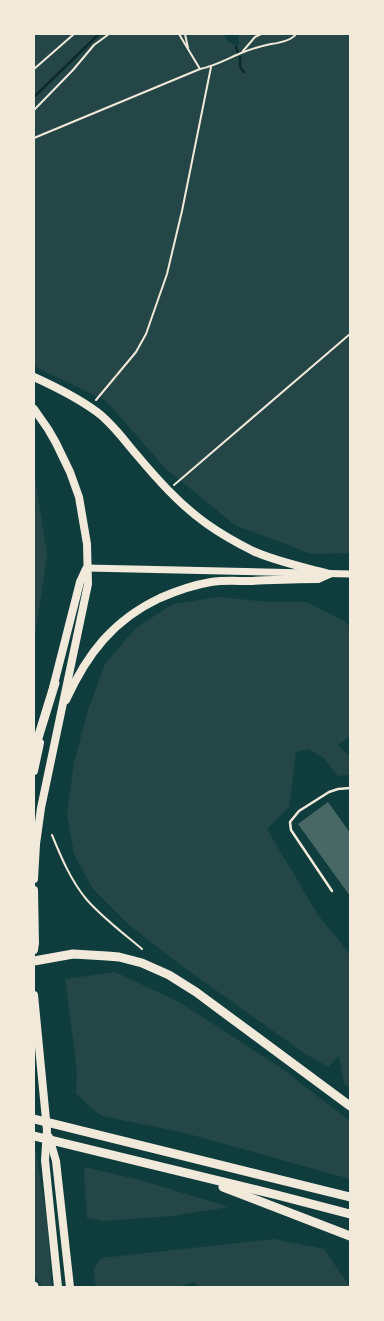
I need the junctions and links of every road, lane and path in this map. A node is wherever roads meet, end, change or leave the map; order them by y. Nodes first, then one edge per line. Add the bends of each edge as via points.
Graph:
1 (74, 34) edge
2 (109, 34) edge
3 (179, 34) edge
4 (185, 34) edge
5 (261, 34) edge
6 (296, 34) edge
7 (188, 50) junction
8 (242, 53) junction
9 (211, 67) junction
10 (34, 69) edge
11 (200, 69) junction
12 (34, 110) edge
13 (34, 138) edge
14 (350, 334) edge
15 (34, 377) edge
16 (89, 408) junction
17 (34, 409) edge
18 (169, 490) junction
19 (87, 568) junction
20 (329, 574) junction
21 (350, 574) edge
22 (54, 683) junction
23 (58, 725) junction
24 (34, 751) edge
25 (34, 771) edge
26 (350, 788) edge
27 (52, 835) dead end
28 (34, 879) edge
29 (34, 890) edge
30 (332, 891) dead end
31 (34, 950) edge
32 (142, 950) dead end
33 (34, 961) edge
34 (34, 995) edge
35 (350, 1106) edge
36 (34, 1119) edge
37 (47, 1130) junction
38 (34, 1136) edge
39 (169, 1169) junction
40 (350, 1197) edge
41 (350, 1214) edge
42 (350, 1236) edge
43 (58, 1287) edge
44 (70, 1287) edge

1 - 10 path
2 - 12 path via 94,45
3 - 7 path
4 - 7 path
5 - 8 path
6 - 8 path via 294,38
7 - 11 path
8 - 9 path
9 - 11 path
9 - 16 path via 182,212 155,309 136,352
11 - 13 path
14 - 18 path
15 - 16 main road
16 - 18 main road via 98,412 119,433
17 - 19 main road via 56,443 79,497 86,533
18 - 20 main road via 206,523 238,544 254,552
19 - 20 main road
19 - 22 main road via 80,582
19 - 23 main road via 88,584
20 - 21 main road
20 - 23 main road via 318,579 207,583 176,591 143,607 113,629 90,657 71,690
22 - 24 highway
22 - 25 main road
23 - 28 main road via 40,808
26 - 30 lane via 329,792 299,811 290,822 291,830
27 - 32 path via 62,860 86,899
29 - 31 main road
33 - 35 highway via 73,954 107,956 142,963 169,975
34 - 37 main road
36 - 40 highway
37 - 43 main road via 45,1160
37 - 44 main road via 56,1161
38 - 39 highway
39 - 41 highway
39 - 42 highway

